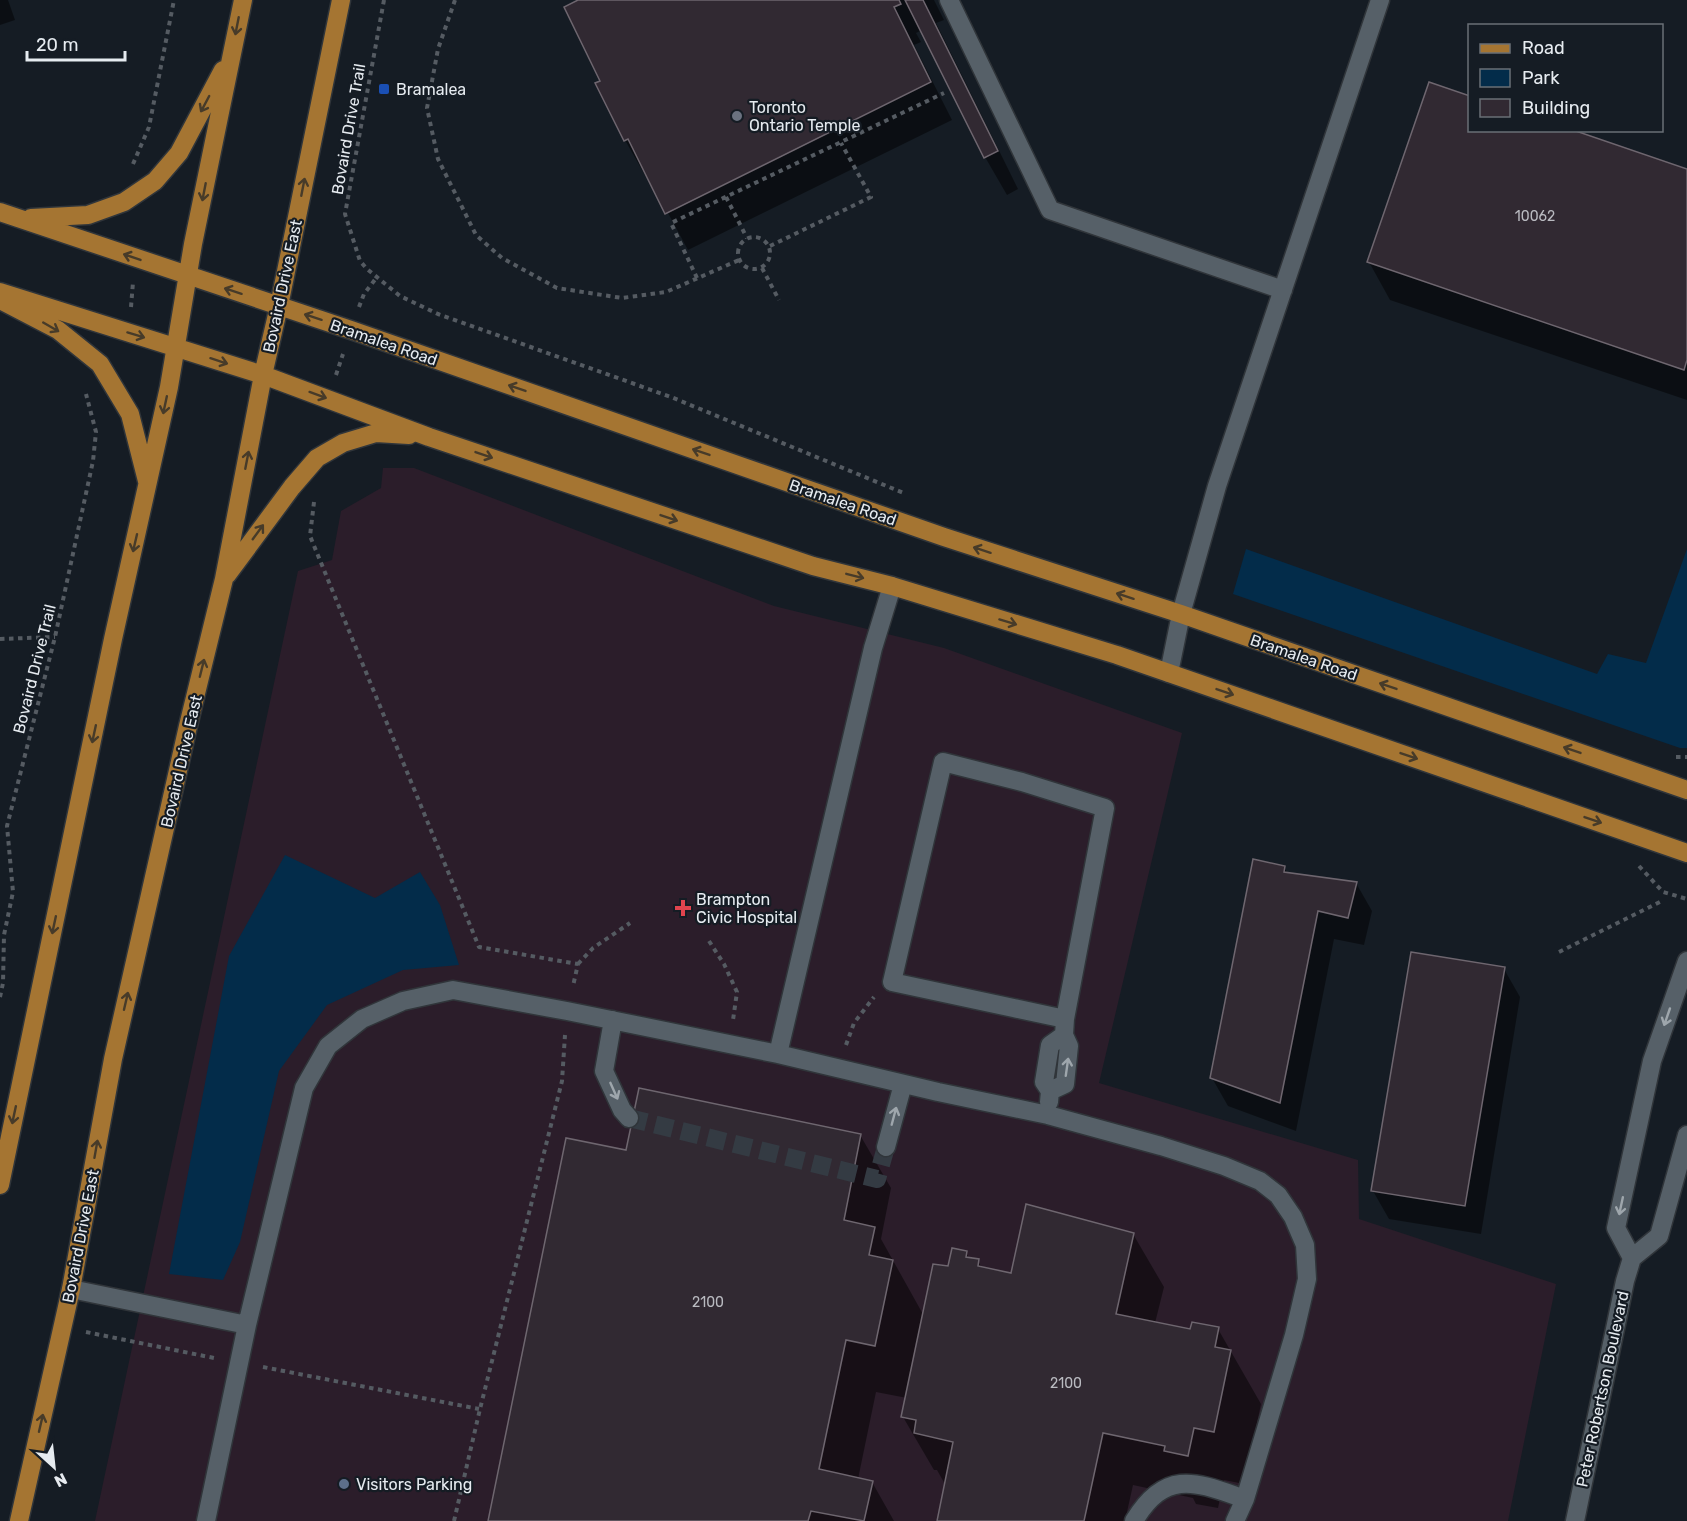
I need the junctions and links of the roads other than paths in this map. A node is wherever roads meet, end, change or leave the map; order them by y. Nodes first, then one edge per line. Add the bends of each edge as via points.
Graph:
1 (243, 0) edge
2 (341, 0) edge
3 (949, 0) edge
4 (1380, 0) edge
5 (232, 52) junction
6 (0, 212) edge
7 (21, 219) junction
8 (188, 276) junction
9 (1283, 290) junction
10 (0, 292) edge
11 (0, 300) edge
12 (279, 306) junction
13 (174, 347) junction
14 (263, 375) junction
15 (429, 437) junction
16 (148, 486) junction
17 (224, 579) junction
18 (892, 586) junction
19 (1181, 614) junction
20 (1169, 673) junction
21 (1687, 790) edge
22 (1687, 852) edge
23 (1687, 962) edge
24 (613, 1020) junction
25 (1065, 1027) junction
26 (778, 1054) junction
27 (903, 1084) junction
28 (1048, 1115) junction
29 (628, 1118) dead end
30 (1686, 1146) edge
31 (886, 1147) tunnel mouth
32 (0, 1185) edge
33 (1632, 1258) junction
34 (71, 1289) junction
35 (247, 1325) junction
36 (1245, 1499) junction
37 (19, 1521) edge
38 (206, 1521) edge
39 (1134, 1521) edge
40 (1235, 1521) edge
41 (1575, 1521) edge

1 -> 5 main road
12 -> 2 main road, Bovaird Drive East
3 - 9 street via 1050,210
4 - 9 street
5 -> 7 main road via 179,153 155,181 124,202 88,215
5 -> 8 main road
6 - 7 main road, Bramalea Road
8 -> 7 main road, Bramalea Road
12 -> 8 main road, Bramalea Road
8 - 13 main road
9 - 19 street via 1217,486
10 -> 13 main road
11 -> 16 main road via 58,330 100,364 130,414
12 - 14 main road, Bovaird Drive East
19 -> 12 main road, Bramalea Road via 944,537
13 -> 14 main road
13 -> 16 main road
14 -> 15 main road
17 -> 14 main road, Bovaird Drive East
17 -> 15 main road via 317,459 343,443 376,433
15 -> 18 main road via 813,566
16 -> 32 main road
34 -> 17 main road, Bovaird Drive East via 113,1059
18 -> 20 main road
18 - 26 street via 873,648
19 - 20 street
21 -> 19 main road, Bramalea Road
20 -> 22 main road
23 -> 33 street via 1652,1061 1616,1228
24 - 26 street
24 -> 29 street via 604,1071
24 - 35 street via 453,990 403,1000 362,1019 328,1046 304,1088
25 - 25 street via 1105,808 943,762 892,982
25 - 28 street via 1069,1046 1065,1084 1050,1091
26 - 27 street
27 - 28 street
31 -> 27 street
28 - 36 street via 1224,1166 1260,1181 1278,1195 1293,1217 1305,1245 1307,1280
30 - 33 street via 1659,1236
33 - 41 street, Peter Robertson Boulevard
34 - 35 street
37 -> 34 main road, Bovaird Drive East
35 - 38 street
36 - 39 street via 1203,1485 1173,1484 1142,1508
36 - 40 street

